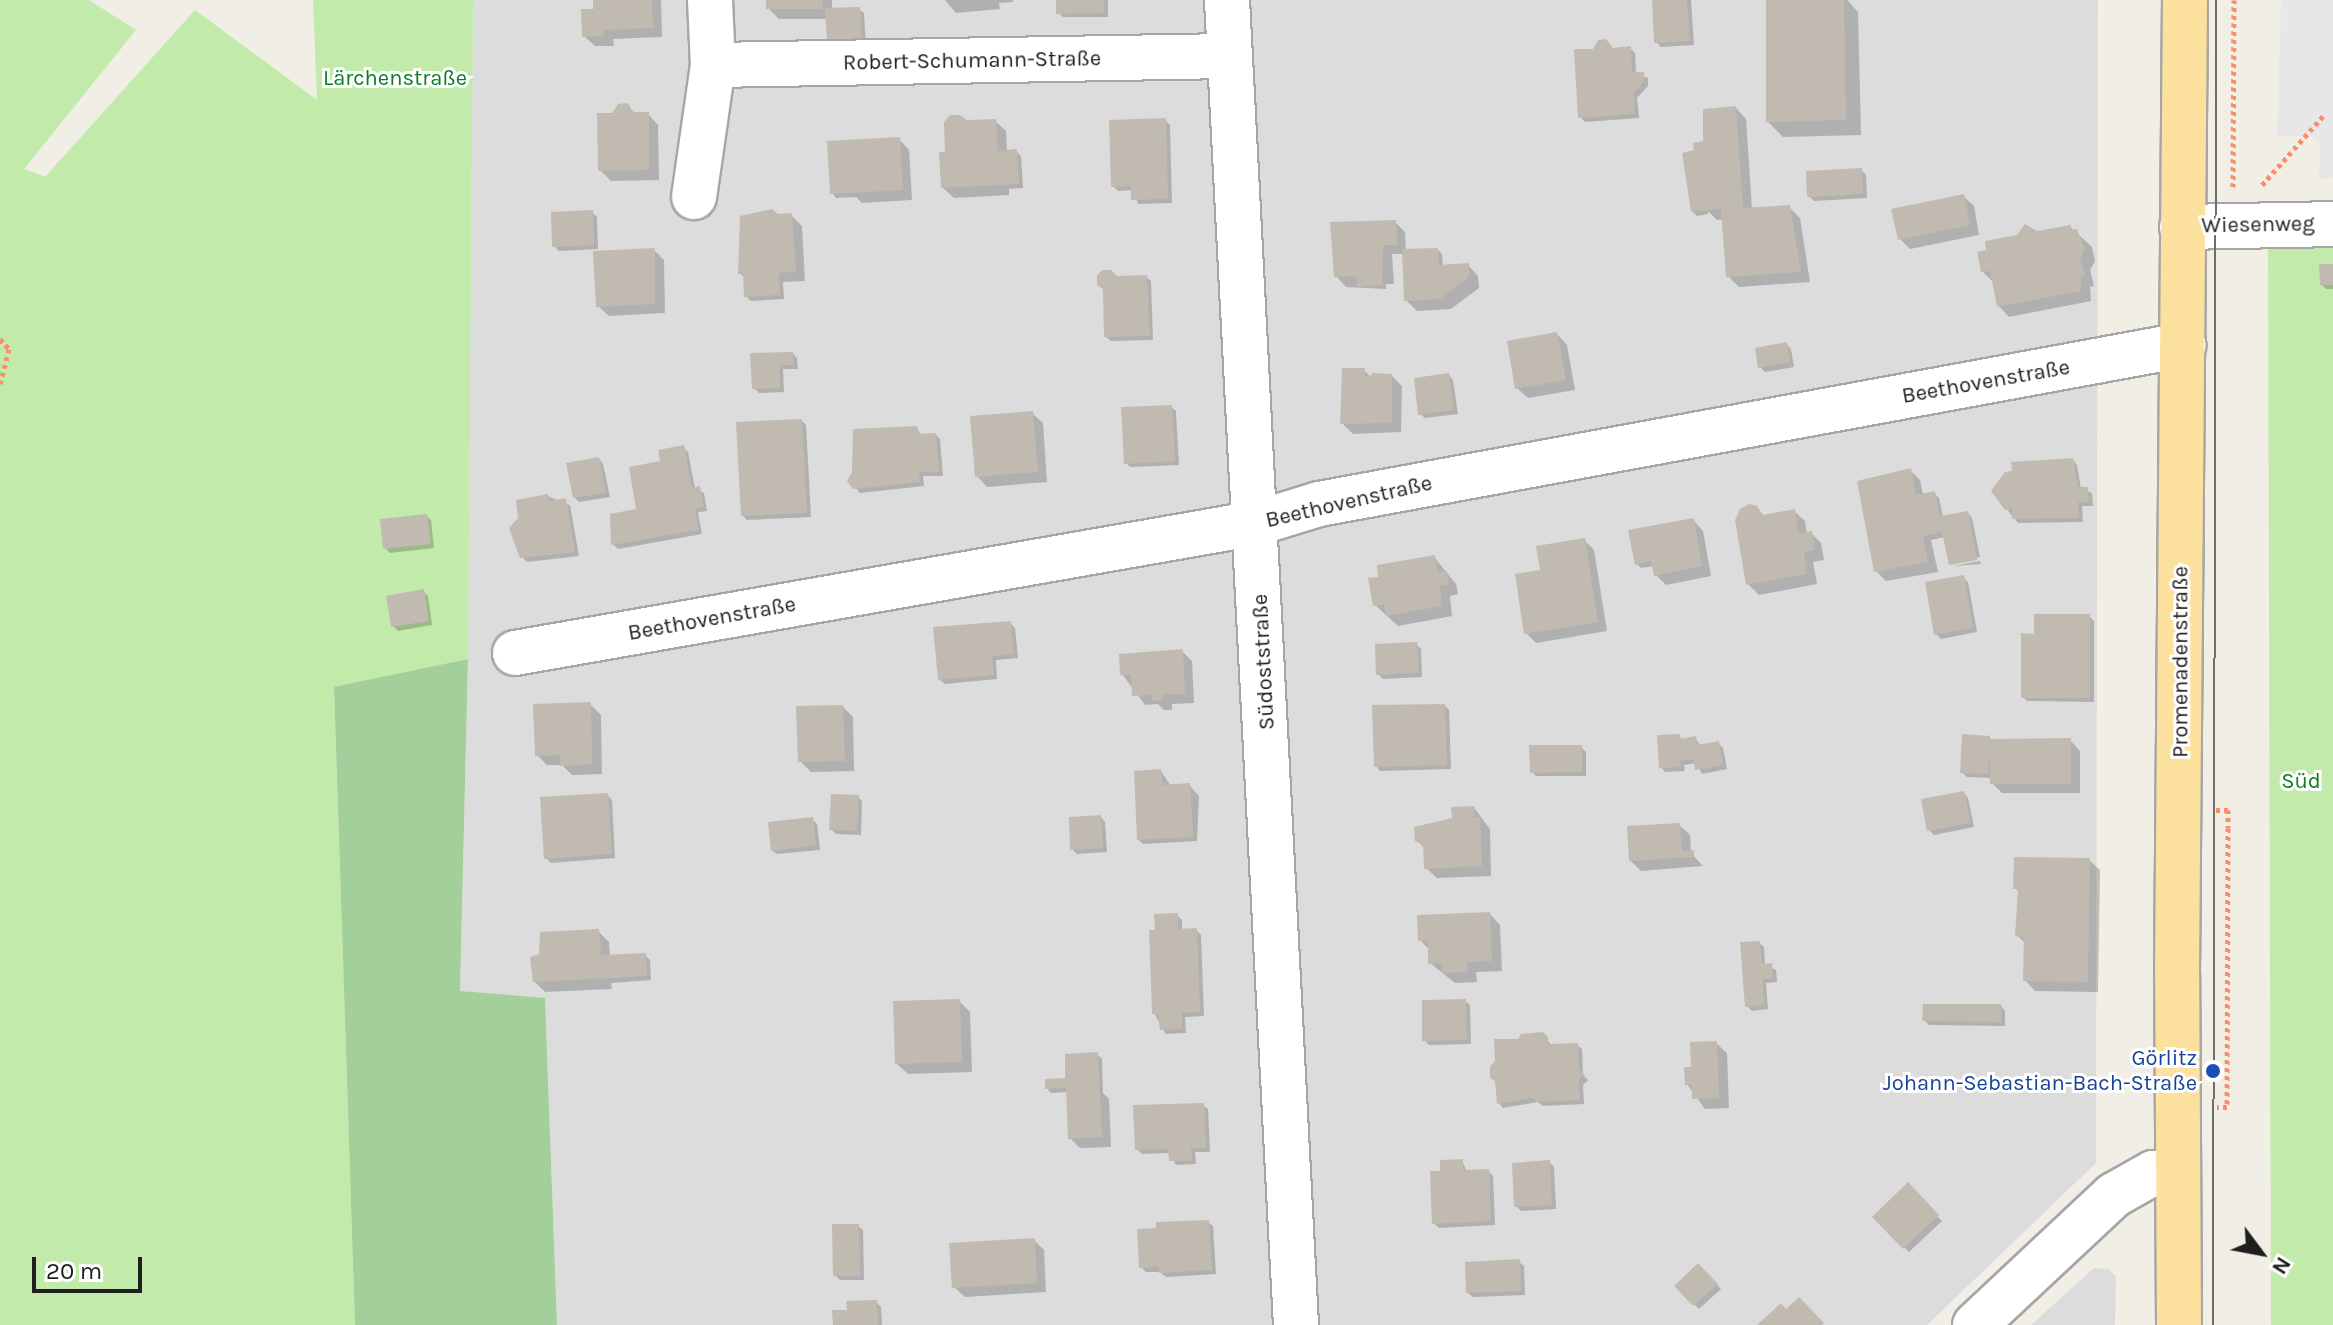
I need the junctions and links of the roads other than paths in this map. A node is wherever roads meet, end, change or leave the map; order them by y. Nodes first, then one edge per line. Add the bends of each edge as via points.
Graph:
1 (710, 0) edge
2 (1227, 0) edge
3 (2185, 0) edge
4 (1230, 56) junction
5 (713, 65) junction
6 (694, 197) dead end
7 (2333, 224) edge
8 (2182, 227) junction
9 (2183, 345) junction
10 (1257, 523) junction
11 (515, 653) dead end
12 (2178, 1172) junction
13 (1296, 1325) edge
14 (1975, 1325) edge
15 (2179, 1325) edge

1 - 5 street
2 - 4 street, Südoststraße
3 - 8 main road, Promenadenstraße
4 - 5 street, Robert-Schumann-Straße
4 - 10 street, Südoststraße
5 - 6 street
7 - 8 street, Wiesenweg
8 - 9 main road, Promenadenstraße
9 - 10 street, Beethovenstraße via 1319,504
9 - 12 main road, Promenadenstraße
10 - 11 street, Beethovenstraße
10 - 13 street, Südoststraße
12 - 14 street via 2153,1173 2114,1195
12 - 15 main road, Promenadenstraße

